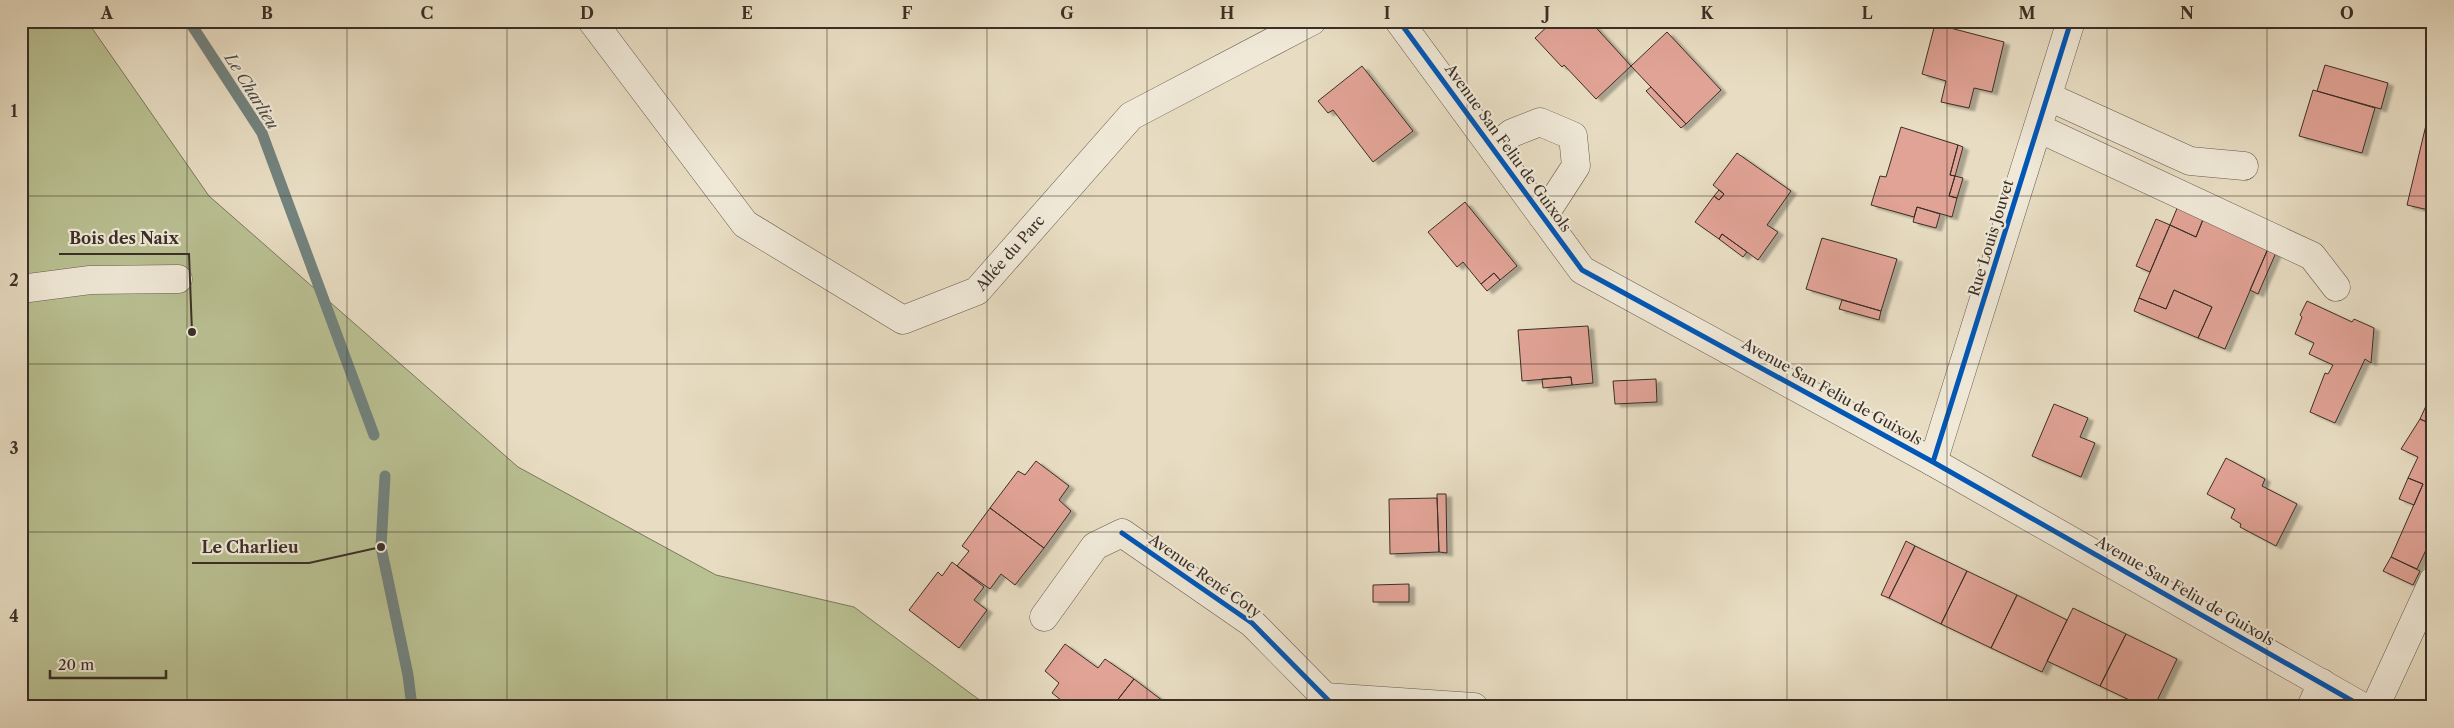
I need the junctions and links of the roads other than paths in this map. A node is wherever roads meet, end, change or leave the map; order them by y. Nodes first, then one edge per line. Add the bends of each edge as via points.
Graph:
1 (592, 21) edge
2 (1312, 21) edge
3 (1399, 21) edge
4 (2071, 21) edge
5 (2048, 96) junction
6 (2038, 128) junction
7 (1493, 148) junction
8 (2244, 166) dead end
9 (1543, 217) junction
10 (178, 279) dead end
11 (2336, 287) dead end
12 (21, 289) edge
13 (1933, 462) junction
14 (2433, 581) edge
15 (1044, 617) dead end
16 (2316, 695) edge
17 (1330, 702) edge
18 (1474, 707) edge
19 (2363, 707) edge
20 (2375, 707) edge

1 - 2 street, Allée du Parc via 745,224 903,320 977,291 1130,116
3 - 7 street, Avenue San Feliu de Guixols
4 - 5 street, Rue Louis Jouvet
5 - 6 street, Rue Louis Jouvet
5 - 8 street via 2190,161
6 - 11 street via 2312,256
6 - 13 street, Rue Louis Jouvet
7 - 9 street, Avenue San Feliu de Guixols
7 - 9 street via 1512,132 1540,122 1573,136 1576,166
9 - 13 street, Avenue San Feliu de Guixols via 1582,270
10 - 12 street via 90,280
13 - 16 street, Avenue San Feliu de Guixols
14 - 20 street
15 - 17 street, Avenue René Coty via 1095,546 1122,533 1252,624
16 - 19 street, Avenue San Feliu de Guixols
17 - 18 street

